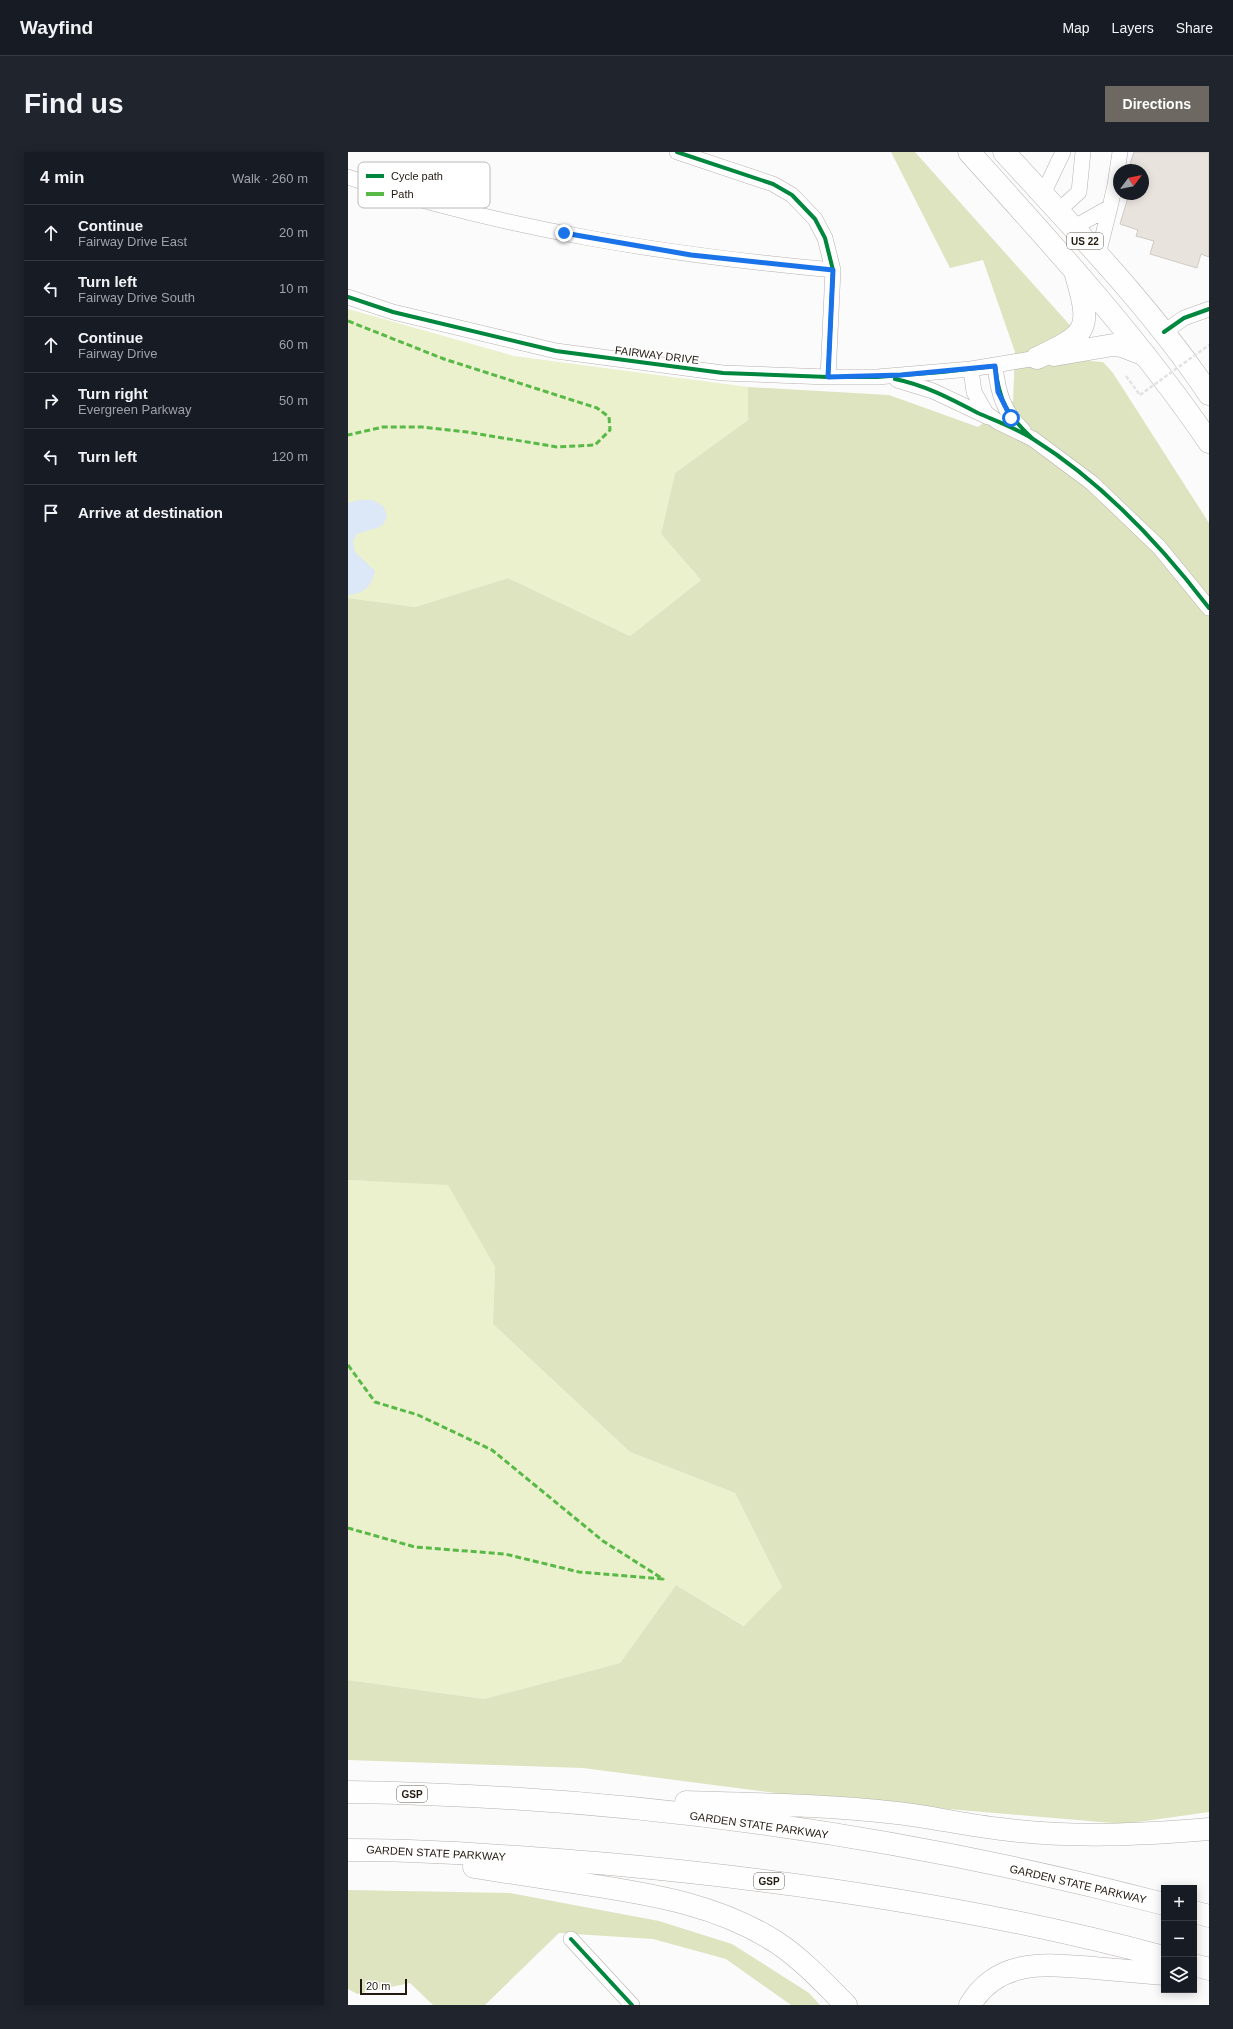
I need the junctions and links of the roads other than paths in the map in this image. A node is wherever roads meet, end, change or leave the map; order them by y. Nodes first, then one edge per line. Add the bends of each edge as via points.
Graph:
1 (677, 152) edge
2 (969, 152) edge
3 (1004, 152) edge
4 (1063, 152) edge
5 (1083, 152) edge
6 (1120, 152) edge
7 (348, 177) edge
8 (358, 180) edge
9 (1043, 194) junction
10 (1110, 207) junction
11 (453, 208) edge
12 (1058, 211) junction
13 (1073, 228) junction
14 (1098, 255) junction
15 (1074, 268) junction
16 (833, 270) junction
17 (348, 296) edge
18 (1209, 308) edge
19 (1164, 332) junction
20 (1145, 354) junction
21 (1037, 358) junction
22 (995, 366) junction
23 (971, 369) junction
24 (877, 376) junction
25 (828, 377) junction
26 (1207, 387) edge
27 (998, 422) junction
28 (1033, 439) junction
29 (1209, 442) edge
30 (1209, 608) edge
31 (348, 1792) edge
32 (476, 1796) junction
33 (1209, 1829) edge
34 (358, 1850) edge
35 (1161, 1903) edge
36 (1197, 1913) edge
37 (1209, 1916) edge
38 (571, 1939) dead end
39 (1161, 1956) edge
40 (1197, 1966) edge
41 (1209, 1968) edge
42 (1161, 1974) edge
43 (1197, 1977) edge
44 (1209, 1978) edge
45 (632, 2005) edge
46 (846, 2005) edge
47 (970, 2005) edge

1 - 16 street via 763,180 792,195 808,210 825,238
2 - 15 highway, US 22
3 - 9 highway, US 22
4 - 9 street
5 - 12 street via 1079,192
6 - 10 street
7 - 8 street
9 - 12 highway, US 22
10 - 13 street
10 - 14 street
11 - 16 street via 487,218 691,255
12 - 13 highway, US 22
13 - 14 highway, US 22
14 - 19 highway, US 22
15 - 20 highway, US 22
15 - 21 highway via 1085,308 1084,323 1070,341
16 - 25 street
17 - 25 street, FAIRWAY DRIVE via 392,312 556,351 723,373
18 - 19 street via 1184,318
19 - 26 highway, US 22
20 - 21 highway via 1113,345
20 - 29 highway, US 22
21 - 22 street, FAIRWAY DRIVE
22 - 23 street, FAIRWAY DRIVE
22 - 28 street via 998,392 1006,410
23 - 24 street, FAIRWAY DRIVE
23 - 27 street via 977,399 986,413
24 - 25 street, FAIRWAY DRIVE
24 - 27 street via 922,386
27 - 28 street
28 - 30 street via 1092,483 1125,513 1174,564
31 - 32 highway, GARDEN STATE PARKWAY / GSP
32 - 33 highway via 808,1806 898,1813 1001,1829 1056,1833 1141,1834
32 - 35 highway, GARDEN STATE PARKWAY / GSP via 636,1809 830,1835 1022,1870
34 - 39 highway, GARDEN STATE PARKWAY / GSP via 465,1853 561,1860 665,1869 796,1885 886,1898 1005,1920
34 - 46 highway via 644,1894 704,1908 748,1926 776,1942 806,1965
36 - 37 highway
38 - 45 street
40 - 41 highway
42 - 47 highway via 1063,1966 1026,1966 998,1977 983,1989
43 - 44 highway

